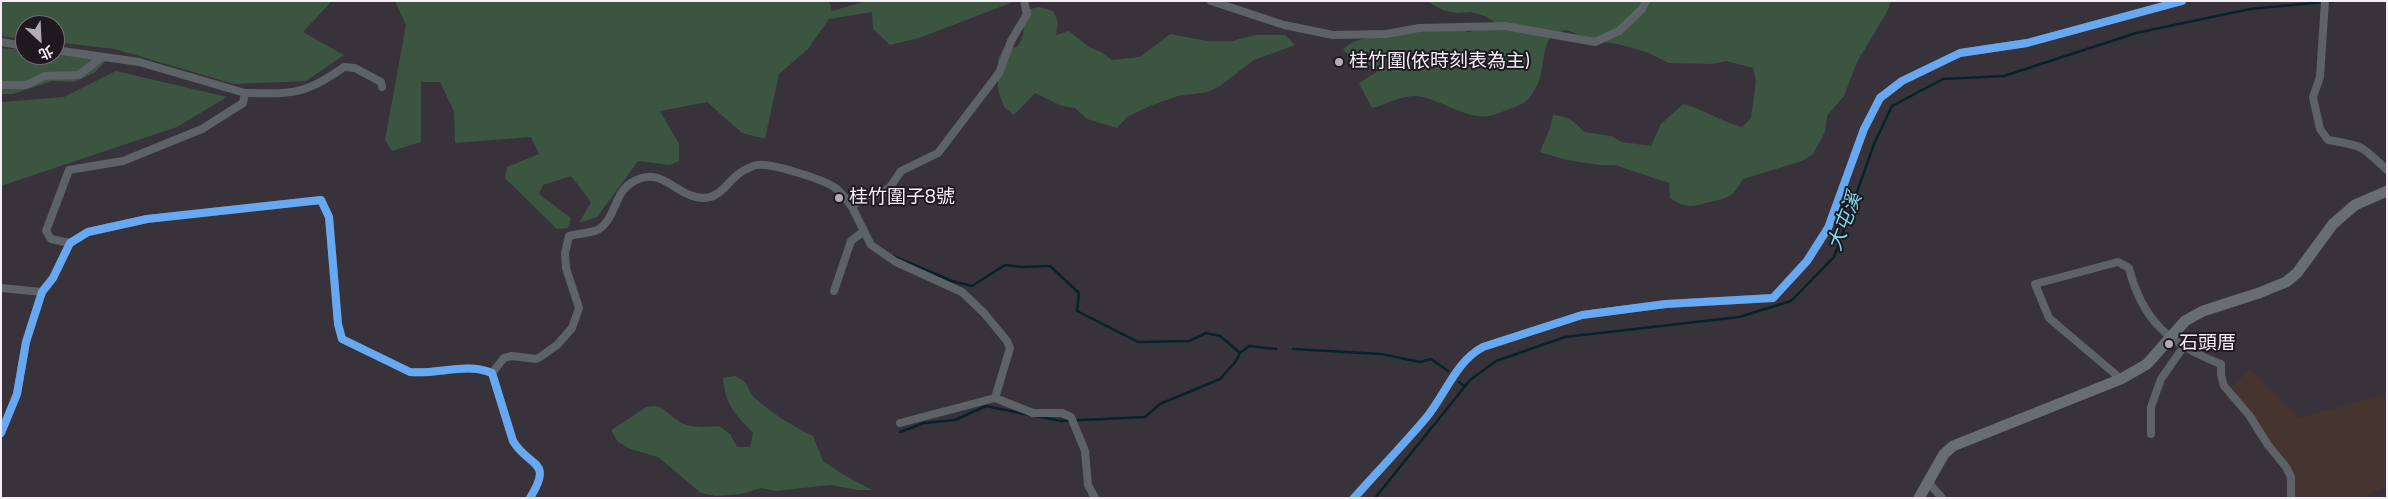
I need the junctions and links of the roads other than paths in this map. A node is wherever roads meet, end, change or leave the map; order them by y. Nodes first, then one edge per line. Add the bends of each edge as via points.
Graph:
1 (1024, 1) edge
2 (1211, 1) edge
3 (1646, 1) edge
4 (2182, 1) edge
5 (2325, 1) edge
6 (1228, 4) edge
7 (1, 42) edge
8 (15, 44) edge
9 (65, 51) edge
10 (102, 57) junction
11 (1, 85) edge
12 (382, 87) dead end
13 (245, 94) junction
14 (2387, 170) edge
15 (2387, 192) edge
16 (852, 207) junction
17 (864, 231) junction
18 (70, 243) junction
19 (1, 288) edge
20 (834, 291) dead end
21 (42, 292) junction
22 (2170, 337) junction
23 (2184, 346) junction
24 (492, 373) junction
25 (2121, 379) junction
26 (996, 398) junction
27 (900, 423) dead end
28 (1, 433) edge
29 (2151, 434) dead end
30 (1928, 482) junction
31 (530, 498) edge
32 (1095, 498) edge
33 (1354, 498) edge
34 (1919, 498) edge
35 (1942, 498) edge
36 (2292, 498) edge

1 - 16 street via 1027,14 998,73 938,153 901,172 882,193 864,196
2 - 6 street
3 - 6 street via 1619,32 1594,42 1505,26 1333,35 1284,25
4 - 33 street via 2027,43 1960,53 1902,80 1880,98 1864,129 1828,228 1807,260 1772,298 1666,304 1582,315 1472,353 1427,417
5 - 14 street via 2320,77 2313,97 2320,129 2328,140 2349,142 2364,148
7 - 8 street
9 - 10 street
10 - 11 street via 79,75 45,76 26,85
10 - 13 street via 138,62
12 - 13 street via 381,82 355,68 344,66 310,89 286,94
13 - 18 street via 243,103 202,129 123,161 69,170 46,232 51,240
15 - 22 street via 2356,205 2333,224 2297,273 2286,282 2203,311 2186,321
16 - 17 street
16 - 24 street via 835,187 800,173 757,165 730,179 724,190 707,198 694,198 656,177 648,176 631,182 605,224 595,230 569,236 566,268 579,308 572,328 557,345 540,357 504,358
17 - 20 street via 851,241
17 - 26 street via 871,245 896,262 962,292 1007,341 1010,348
18 - 21 street via 53,278
18 - 24 street via 88,232 146,218 321,200 329,217 342,339 410,372 478,367
19 - 21 street
21 - 28 street via 26,342 17,394
22 - 23 street
22 - 25 street via 2147,364
22 - 25 street via 2145,311 2129,268 2118,262 2035,284 2049,318
23 - 29 street via 2161,379 2151,407
23 - 36 street via 2221,364 2224,386 2292,478
24 - 31 street via 513,440 541,474
25 - 30 street via 1958,444 1944,454
26 - 27 street
26 - 32 street via 1034,413 1062,413 1071,417 1085,451 1088,485
30 - 34 street
30 - 35 street

